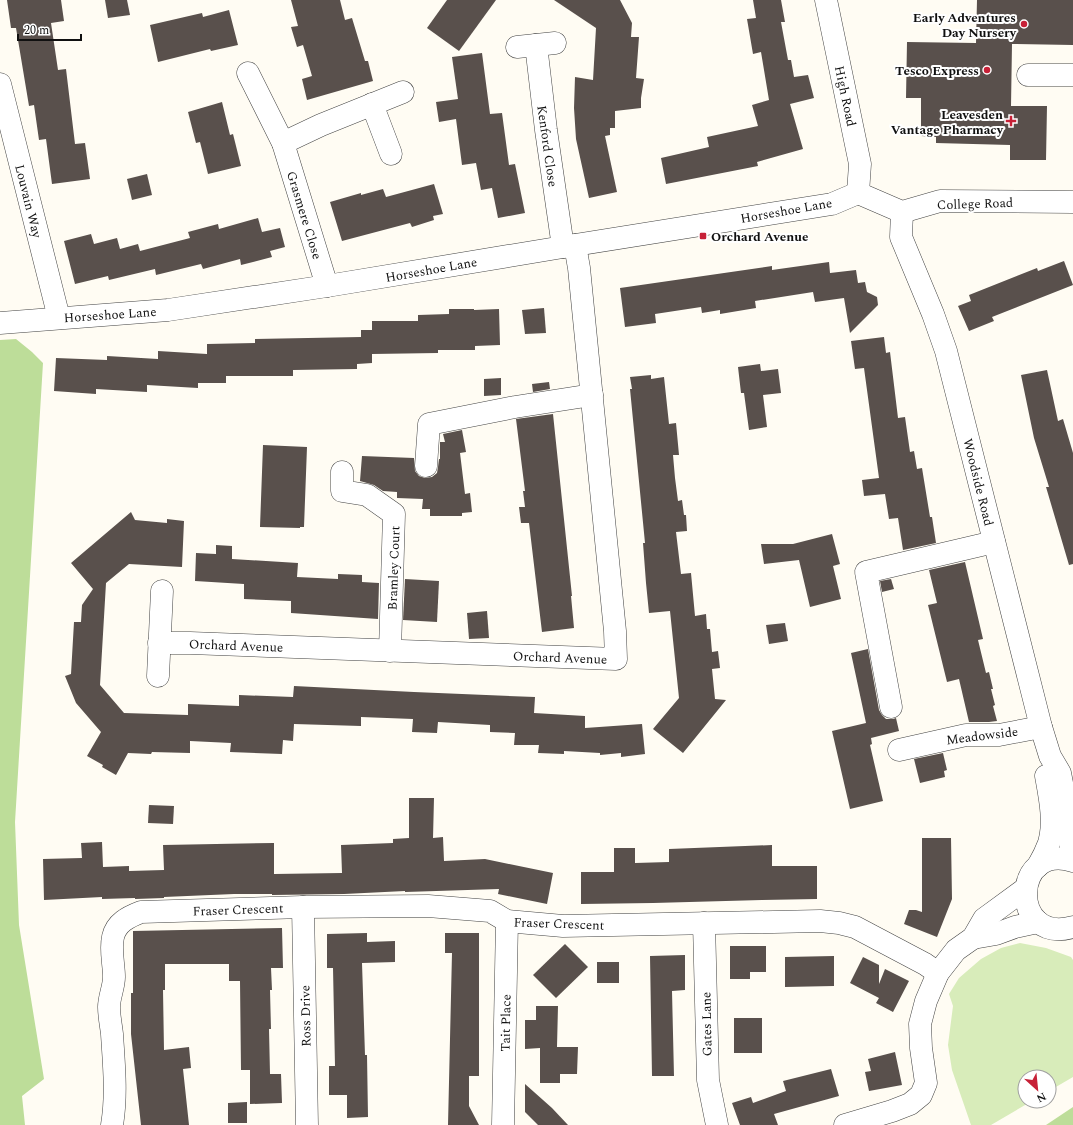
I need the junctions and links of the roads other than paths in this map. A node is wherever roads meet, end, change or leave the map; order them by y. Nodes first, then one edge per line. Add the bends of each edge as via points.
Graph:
1 (826, 0) edge
2 (536, 45) dead end
3 (248, 73) dead end
4 (1028, 75) dead end
5 (1073, 75) edge
6 (0, 84) edge
7 (403, 92) dead end
8 (372, 104) junction
9 (283, 143) junction
10 (391, 154) dead end
11 (858, 193) junction
12 (1073, 202) edge
13 (902, 212) junction
14 (569, 246) junction
15 (327, 286) junction
16 (59, 318) junction
17 (0, 323) edge
18 (592, 395) junction
19 (426, 466) dead end
20 (342, 472) dead end
21 (994, 542) junction
22 (162, 591) dead end
23 (159, 643) junction
24 (390, 651) junction
25 (158, 676) dead end
26 (891, 707) dead end
27 (1040, 727) junction
28 (899, 750) dead end
29 (1050, 756) junction
30 (1070, 813) edge
31 (1073, 852) edge
32 (1073, 861) edge
33 (1038, 866) junction
34 (1025, 889) junction
35 (303, 907) junction
36 (507, 921) junction
37 (704, 922) junction
38 (1038, 922) junction
39 (1070, 931) edge
40 (973, 938) junction
41 (938, 974) junction
42 (112, 1125) edge
43 (307, 1125) edge
44 (503, 1125) edge
45 (717, 1125) edge
46 (845, 1125) edge

1 - 11 street, High Road via 860,164
2 - 14 street, Kenford Close via 546,130
3 - 9 street, Grasmere Close
4 - 5 street
6 - 16 street, Louvain Way
7 - 8 street
8 - 9 street
8 - 10 street
9 - 15 street, Grasmere Close
11 - 13 street
11 - 14 street, Horseshoe Lane via 832,204
12 - 13 street, College Road via 940,201
13 - 21 street, Woodside Road via 901,237 946,351
14 - 15 street, Horseshoe Lane
14 - 18 street, Orchard Avenue via 579,268
15 - 16 street, Horseshoe Lane via 168,310
16 - 17 street, Horseshoe Lane
18 - 19 street via 429,424
18 - 24 street, Orchard Avenue via 616,659
20 - 24 street, Bramley Court via 342,491 367,495 394,514
21 - 26 street via 866,572
21 - 27 street, Woodside Road
22 - 23 street
23 - 24 street, Orchard Avenue
23 - 25 street
27 - 28 street, Meadowside via 999,735 966,735
27 - 29 street, Woodside Road
29 - 30 street, Woodside Road via 1060,772
29 - 33 street via 1046,775 1051,832
30 - 31 street, Woodside Road via 1070,843
32 - 33 street via 1057,859
33 - 34 street via 1030,876
34 - 38 street via 1030,913
34 - 40 street via 984,919
35 - 36 street, Fraser Crescent via 428,906 490,910
35 - 42 street, Fraser Crescent via 141,912 124,920 117,927 113,937 114,977 109,1007 115,1078
35 - 43 street, Ross Drive
36 - 37 street, Fraser Crescent via 562,926
36 - 44 street, Tait Place
37 - 41 street, Fraser Crescent via 820,921 855,926
37 - 45 street, Gates Lane via 708,1080
38 - 39 street via 1046,927
38 - 40 street
40 - 41 street via 956,950
41 - 46 street via 926,1001 920,1024 926,1083 921,1096 910,1104 892,1111

